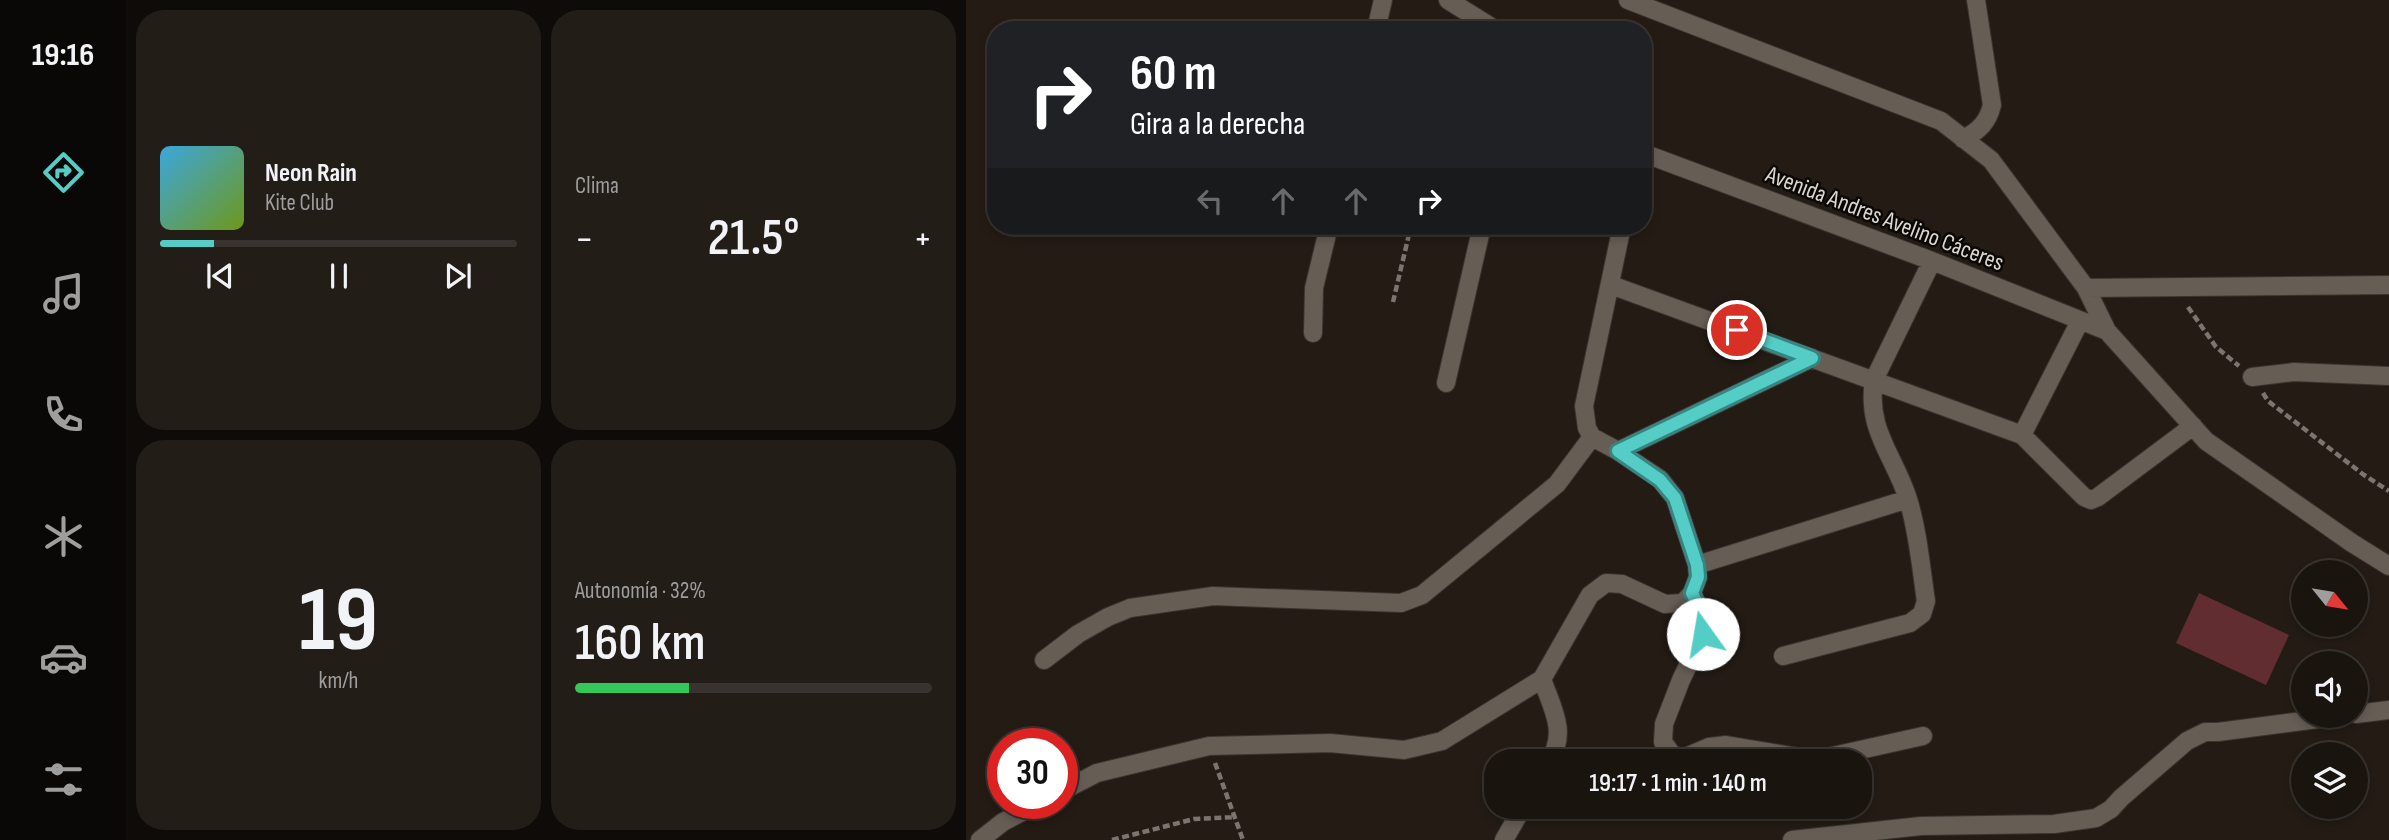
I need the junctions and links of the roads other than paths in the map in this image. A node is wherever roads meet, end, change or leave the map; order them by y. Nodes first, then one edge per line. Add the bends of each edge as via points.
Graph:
1 (1383, 0) edge
2 (1448, 0) edge
3 (1628, 0) edge
4 (1976, 0) edge
5 (1378, 21) edge
6 (1482, 21) edge
7 (1964, 139) junction
8 (1652, 156) edge
9 (1327, 235) edge
10 (1480, 235) edge
11 (1620, 235) edge
12 (1932, 261) junction
13 (1611, 285) junction
14 (2389, 285) edge
15 (2086, 288) junction
16 (2080, 321) junction
17 (2107, 331) junction
18 (1312, 333) dead end
19 (1812, 358) junction
20 (2389, 376) edge
21 (2252, 377) dead end
22 (1874, 380) junction
23 (1446, 383) dead end
24 (2193, 426) junction
25 (2022, 435) junction
26 (1592, 437) junction
27 (1618, 451) junction
28 (1908, 499) junction
29 (1697, 565) junction
30 (2389, 566) edge
31 (1692, 593) junction
32 (1783, 656) dead end
33 (1044, 660) dead end
34 (1542, 679) junction
35 (2389, 709) edge
36 (2368, 712) edge
37 (2291, 722) edge
38 (1923, 737) dead end
39 (1555, 749) edge
40 (1078, 783) edge
41 (1009, 819) edge
42 (1515, 819) edge
43 (980, 840) edge
44 (1504, 840) edge
45 (1791, 840) edge

1 - 5 street
2 - 6 street
3 - 7 street via 1941,121
4 - 7 street via 1992,105 1983,125
7 - 15 street via 1991,160
8 - 12 street, Avenida Andres Avelino Cáceres
9 - 18 street via 1314,288
10 - 23 street
11 - 13 street
12 - 16 street, Avenida Andres Avelino Cáceres
12 - 22 street
13 - 19 street
13 - 26 street via 1584,406
14 - 15 street
15 - 17 street
16 - 17 street, Avenida Andres Avelino Cáceres
16 - 25 street
17 - 24 street
19 - 22 street
19 - 27 street
20 - 21 street via 2294,372
22 - 25 street
22 - 28 street via 1871,395 1878,434
24 - 25 street via 2091,500
24 - 30 street via 2206,441
26 - 27 street
26 - 33 street via 1557,484 1422,596 1401,603 1213,596 1130,608 1098,623
27 - 29 street via 1660,480 1675,498
28 - 29 street
28 - 32 street via 1926,601 1922,614 1910,623
29 - 31 street
31 - 34 street via 1683,603 1665,604 1622,584 1606,583 1590,595
31 - 38 street via 1703,616 1703,634 1664,724 1663,742 1671,754 1681,759 1709,747 1726,746 1815,760
34 - 39 street via 1560,738
34 - 40 street via 1442,741 1404,750 1330,743 1209,746 1097,773
35 - 36 street
37 - 45 street via 2205,732 2187,741 2096,818 2054,824 1921,826
41 - 43 street
42 - 44 street

